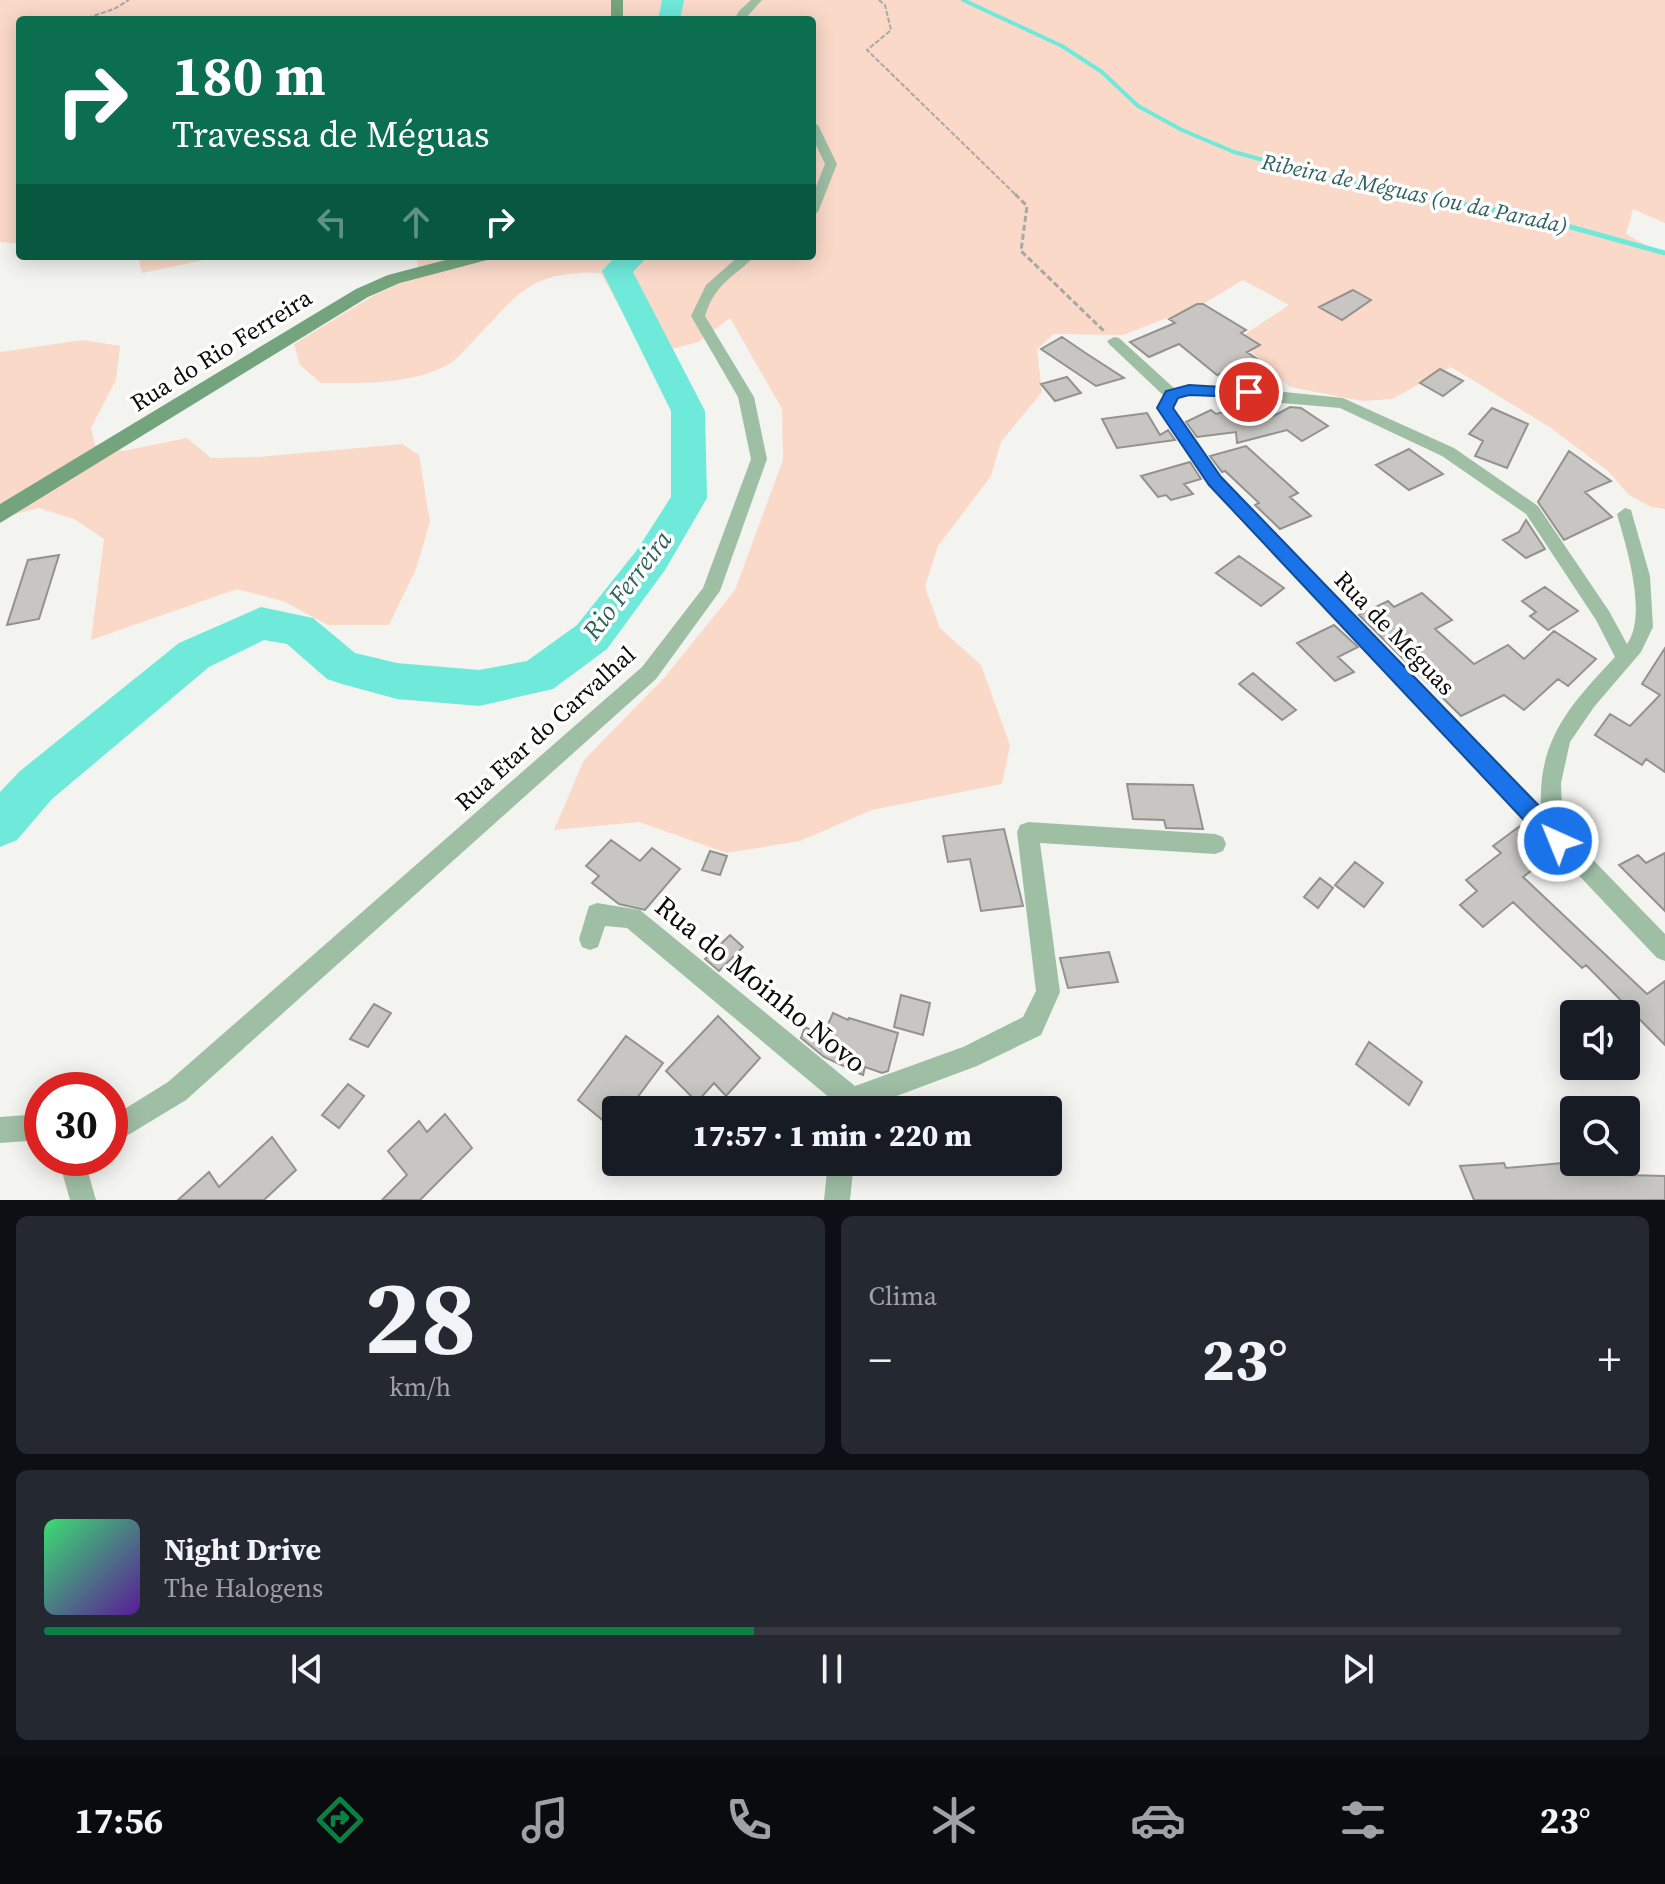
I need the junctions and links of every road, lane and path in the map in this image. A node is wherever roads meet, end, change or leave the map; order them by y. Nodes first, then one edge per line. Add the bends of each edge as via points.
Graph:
1 (129, 0) edge
2 (757, 0) edge
3 (879, 0) edge
4 (93, 16) edge
5 (741, 16) edge
6 (816, 133) edge
7 (816, 202) edge
8 (466, 260) edge
9 (742, 260) edge
10 (1114, 341) joint
11 (1172, 395) junction
12 (1625, 514) dead end
13 (0, 515) edge
14 (1625, 659) junction
15 (1558, 841) junction
16 (1215, 844) dead end
17 (590, 939) dead end
18 (1665, 950) edge
19 (840, 1096) edge
20 (873, 1096) edge
21 (128, 1122) edge
22 (24, 1128) edge
23 (0, 1130) edge
24 (76, 1176) edge
25 (840, 1176) edge
26 (83, 1200) edge
27 (837, 1200) edge

1 - 4 path
2 - 5 street
3 - 10 path via 891,30 867,50 1027,206 1021,251
6 - 7 street via 831,164
8 - 13 street, Rua do Rio Ferreira via 362,293
9 - 21 street, Rua Etar do Carvalhal via 704,294 698,316 746,397 759,459 711,591 649,673 177,1091
10 - 11 street
11 - 14 street via 1227,391 1343,403 1448,452 1532,510 1603,616
11 - 15 street, Rua de Méguas via 1165,408 1215,481
12 - 14 street via 1643,597 1641,637
14 - 15 street via 1566,727 1550,764 1549,808
15 - 18 street, Rua de Méguas
16 - 20 street via 1028,832 1048,992 1032,1026
17 - 19 street, Rua do Moinho Novo via 597,914 632,918
22 - 23 street
24 - 26 street
25 - 27 street

